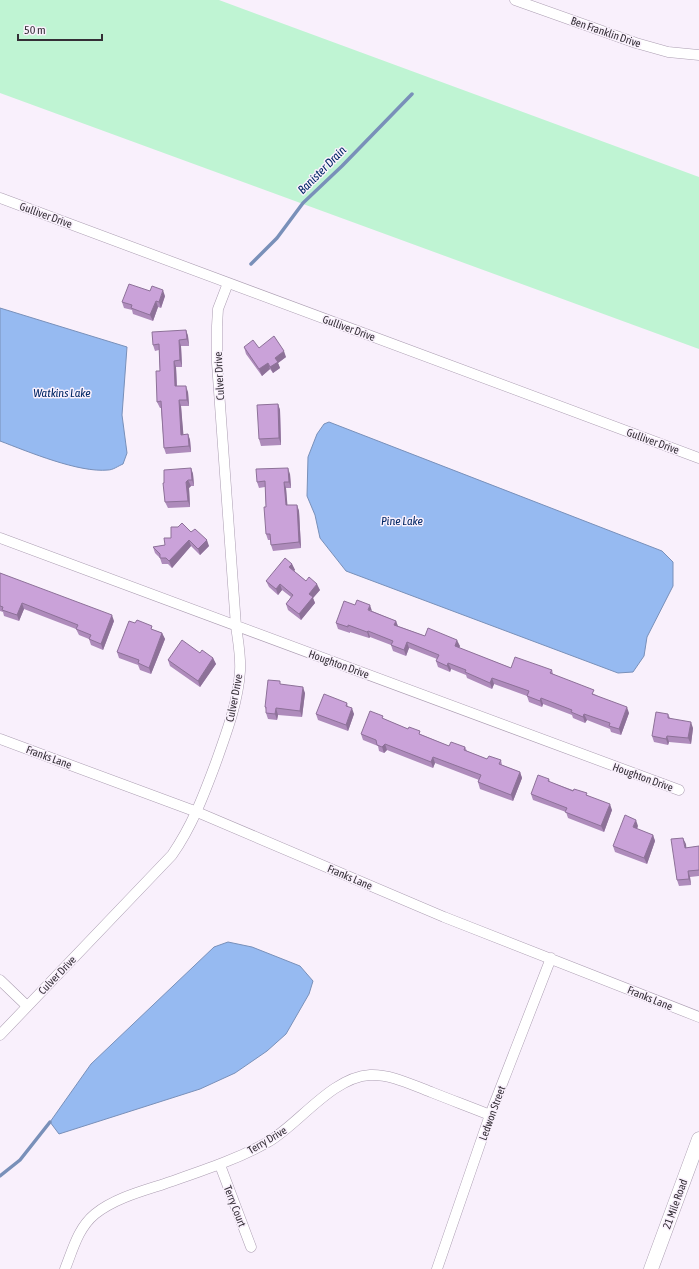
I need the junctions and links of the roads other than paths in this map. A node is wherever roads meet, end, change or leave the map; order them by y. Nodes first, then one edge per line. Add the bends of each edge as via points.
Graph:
1 (515, 0) edge
2 (699, 55) edge
3 (0, 198) edge
4 (228, 283) junction
5 (699, 458) edge
6 (0, 538) edge
7 (236, 626) junction
8 (0, 738) edge
9 (679, 790) dead end
10 (197, 812) junction
11 (551, 958) junction
12 (0, 980) edge
13 (27, 1006) junction
14 (699, 1017) edge
15 (0, 1034) edge
16 (490, 1115) junction
17 (699, 1139) edge
18 (220, 1165) junction
19 (251, 1247) dead end
20 (65, 1269) edge
21 (437, 1269) edge
22 (651, 1269) edge

1 - 2 street, Ben Franklin Drive via 636,43 668,52
3 - 4 street, Gulliver Drive
4 - 5 street, Gulliver Drive
4 - 7 street, Culver Drive via 218,309 217,363
6 - 7 street, Houghton Drive
7 - 9 street, Houghton Drive
7 - 10 street, Culver Drive via 240,658 237,691 227,731
8 - 10 street, Franks Lane
10 - 11 street, Franks Lane via 444,917
10 - 13 street, Culver Drive via 172,855
11 - 14 street, Franks Lane
11 - 16 street, Ledwon Street
12 - 13 street
13 - 15 street, Culver Drive
16 - 18 street, Terry Drive via 401,1080 369,1075 345,1083 308,1109 280,1134
16 - 21 street, Ledwon Street
17 - 22 street, 21 Mile Road
18 - 19 street, Terry Court
18 - 20 street, Terry Drive via 108,1205 83,1227

